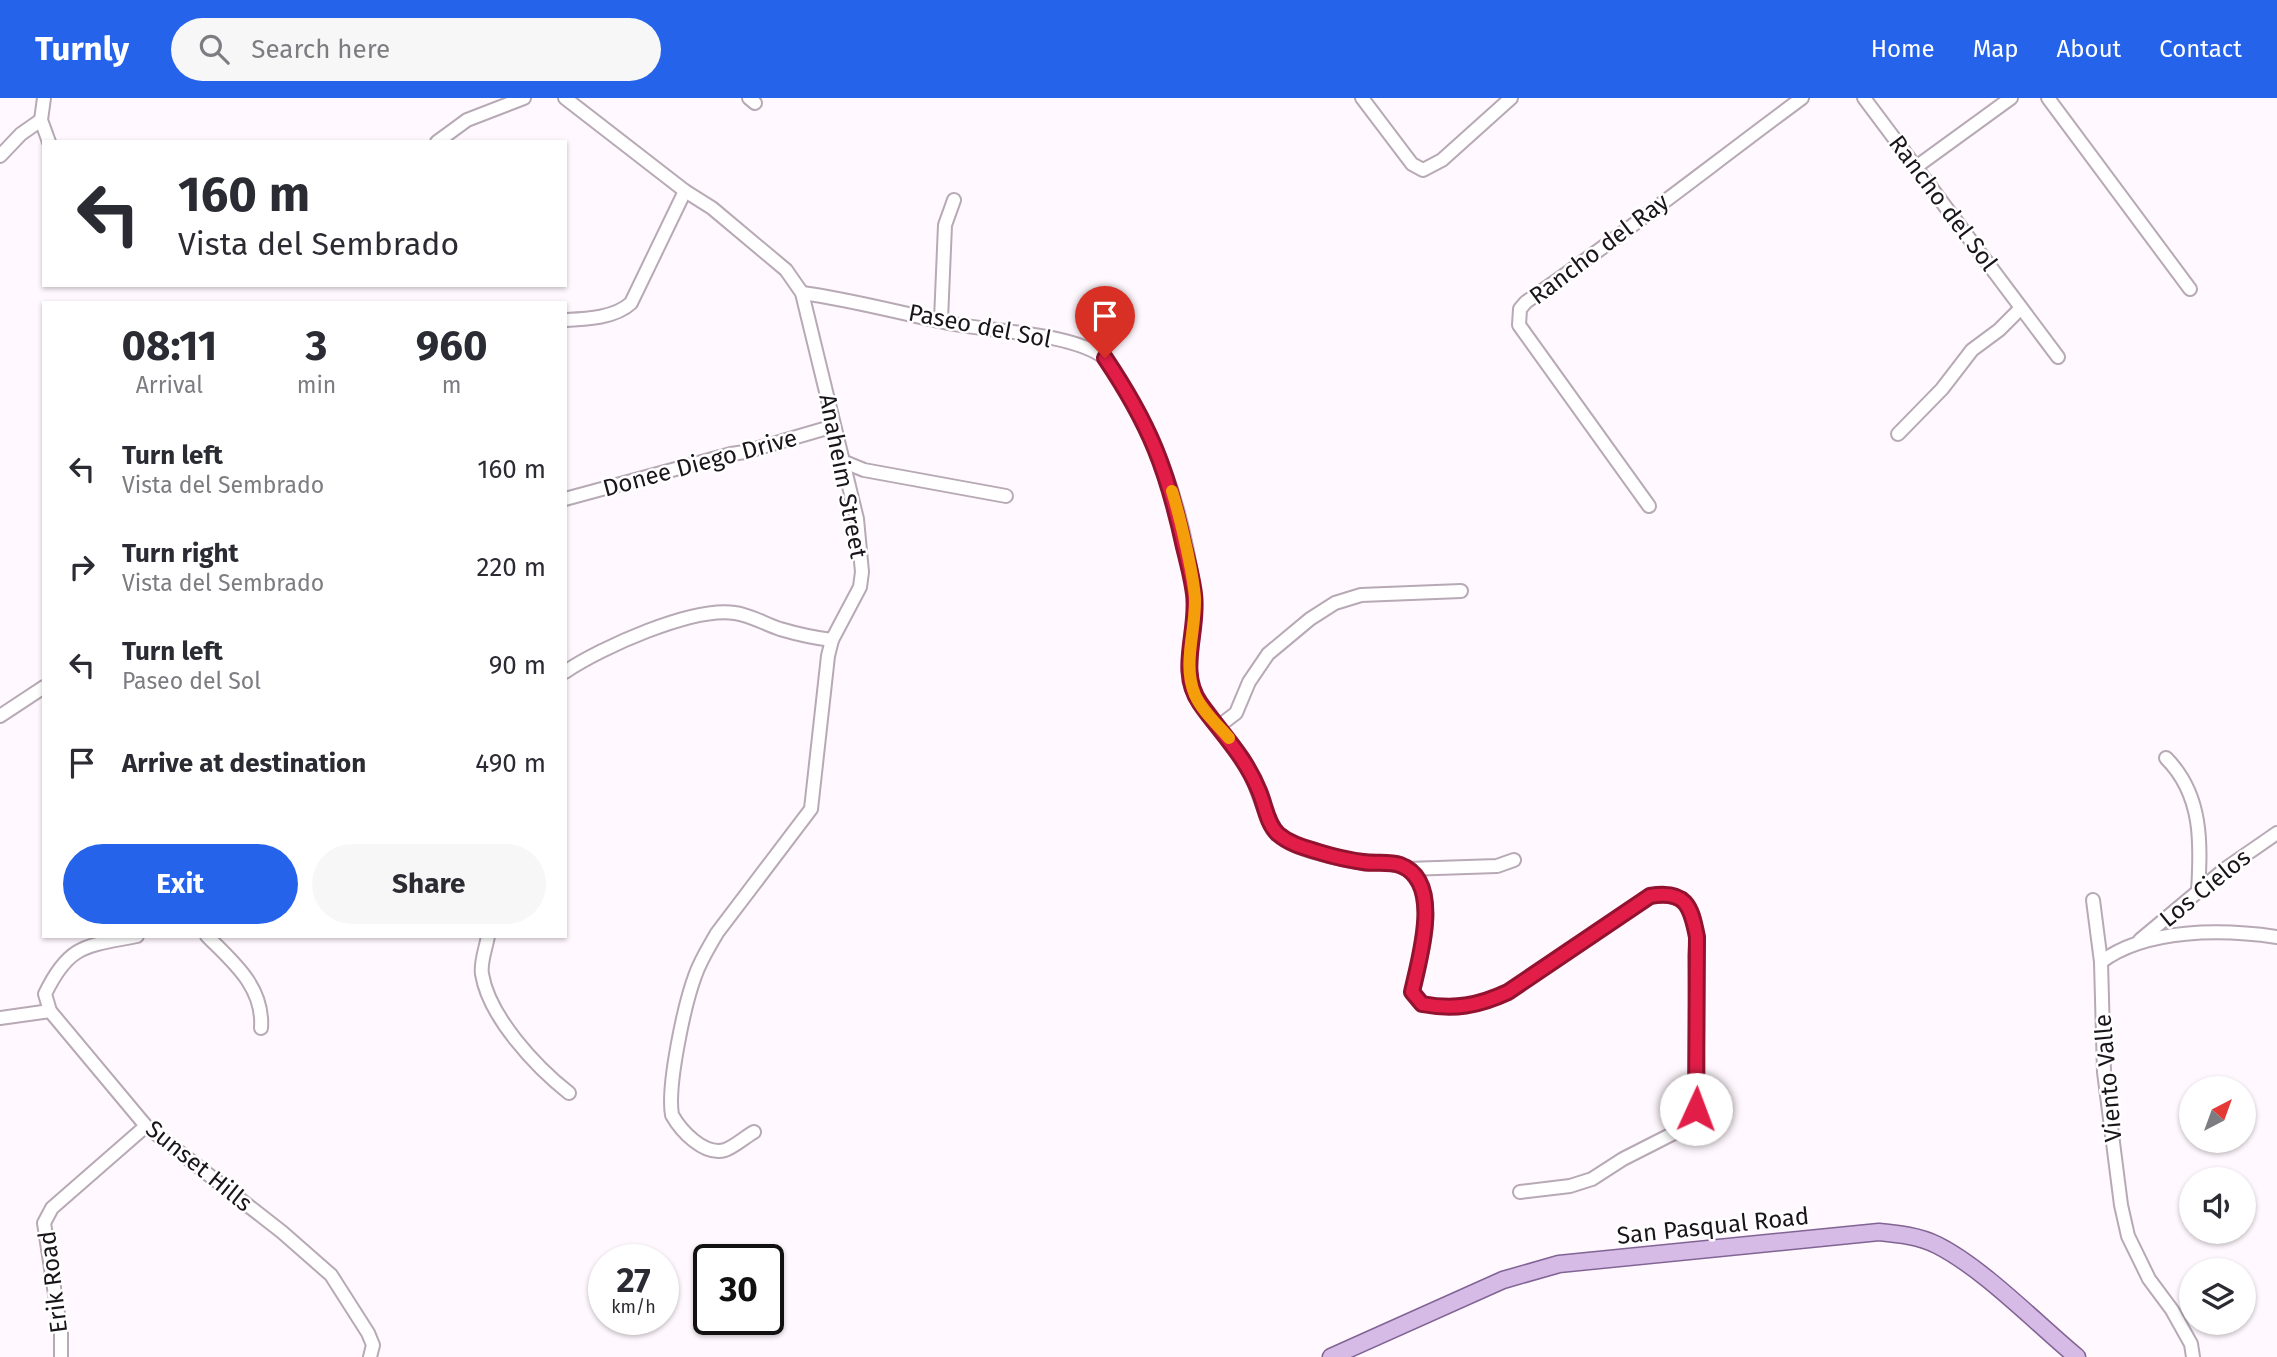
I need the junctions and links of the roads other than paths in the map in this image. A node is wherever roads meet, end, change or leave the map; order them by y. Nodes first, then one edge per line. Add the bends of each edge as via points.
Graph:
1 (44, 98) edge
2 (524, 98) edge
3 (565, 98) edge
4 (1362, 98) edge
5 (1511, 98) edge
6 (1802, 98) edge
7 (1864, 98) edge
8 (2011, 98) edge
9 (2048, 98) edge
10 (41, 120) junction
11 (48, 140) edge
12 (440, 140) edge
13 (0, 156) edge
14 (1916, 167) junction
15 (685, 191) junction
16 (954, 200) dead end
17 (2190, 289) dead end
18 (802, 293) junction
19 (2021, 308) junction
20 (567, 320) edge
21 (941, 320) junction
22 (2058, 357) dead end
23 (834, 426) junction
24 (1898, 433) dead end
25 (842, 461) junction
26 (1006, 496) dead end
27 (567, 498) edge
28 (1648, 506) dead end
29 (1461, 591) dead end
30 (832, 640) junction
31 (567, 671) edge
32 (42, 688) edge
33 (0, 716) edge
34 (1219, 726) junction
35 (2166, 758) dead end
36 (2277, 833) edge
37 (1514, 860) dead end
38 (1408, 869) junction
39 (2198, 892) junction
40 (2093, 901) dead end
41 (2277, 937) edge
42 (129, 938) edge
43 (209, 938) edge
44 (488, 938) edge
45 (2135, 944) junction
46 (2101, 962) junction
47 (50, 1011) junction
48 (0, 1018) edge
49 (261, 1028) dead end
50 (569, 1094) dead end
51 (146, 1126) junction
52 (754, 1132) dead end
53 (1520, 1192) dead end
54 (61, 1357) edge
55 (370, 1357) edge
56 (1331, 1357) edge
57 (2077, 1357) edge
58 (2193, 1357) edge

1 - 10 street
2 - 12 street via 467,120
3 - 15 street, Anaheim Street
4 - 5 street via 1412,164 1423,170 1442,160
6 - 28 street, Rancho del Ray via 1520,309 1519,325
7 - 14 street, Rancho del Sol
8 - 14 street
9 - 17 street
10 - 11 street
10 - 13 street
14 - 19 street, Rancho del Sol
15 - 18 street, Anaheim Street via 786,270
15 - 20 street via 631,303 623,310 589,319
16 - 21 street via 945,225
18 - 21 street, Paseo del Sol
18 - 23 street, Anaheim Street
19 - 22 street, Rancho del Sol
19 - 24 street via 1972,350 1942,389
21 - 34 street, Paseo del Sol via 1051,338 1105,358 1144,421 1173,495 1195,595 1190,678 1195,696
23 - 25 street, Anaheim Street
23 - 27 street, Donee Diego Drive
25 - 26 street via 864,470
25 - 30 street, Anaheim Street via 857,519 862,572 850,610
29 - 34 street via 1361,595 1335,603 1268,654 1236,713
30 - 31 street via 722,611 658,628 596,653
30 - 52 street, Anaheim Street via 811,809 704,955 694,977 672,1079 671,1115 691,1139 708,1149 724,1150
32 - 33 street
34 - 38 street, Paseo del Sol via 1247,765 1275,831 1289,842 1335,857
35 - 39 street via 2197,814 2201,842
36 - 39 street, Los Cielos
37 - 38 street, Paseo del Sol via 1497,866
38 - 53 street via 1421,885 1427,911 1412,992 1422,1004 1440,1007 1485,1003 1508,992 1650,896 1677,895 1693,915 1698,1097 1692,1119 1684,1128 1592,1179
39 - 45 street, Los Cielos
40 - 46 street, Viento Valle
41 - 45 street via 2203,934
42 - 47 street via 79,950 58,967 45,994
43 - 49 street via 251,985 262,1011
44 - 50 street via 481,971 486,991 522,1047
45 - 46 street
46 - 58 street, Viento Valle via 2105,1072 2128,1236 2149,1279 2191,1344
47 - 48 street
47 - 51 street, Sunset Hills
51 - 54 street, Erik Road via 52,1208 44,1223
51 - 55 street, Sunset Hills via 331,1275 368,1333 373,1345
56 - 57 main road, San Pasqual Road via 1503,1280 1559,1264 1879,1232 1906,1234 1937,1245 1968,1265

